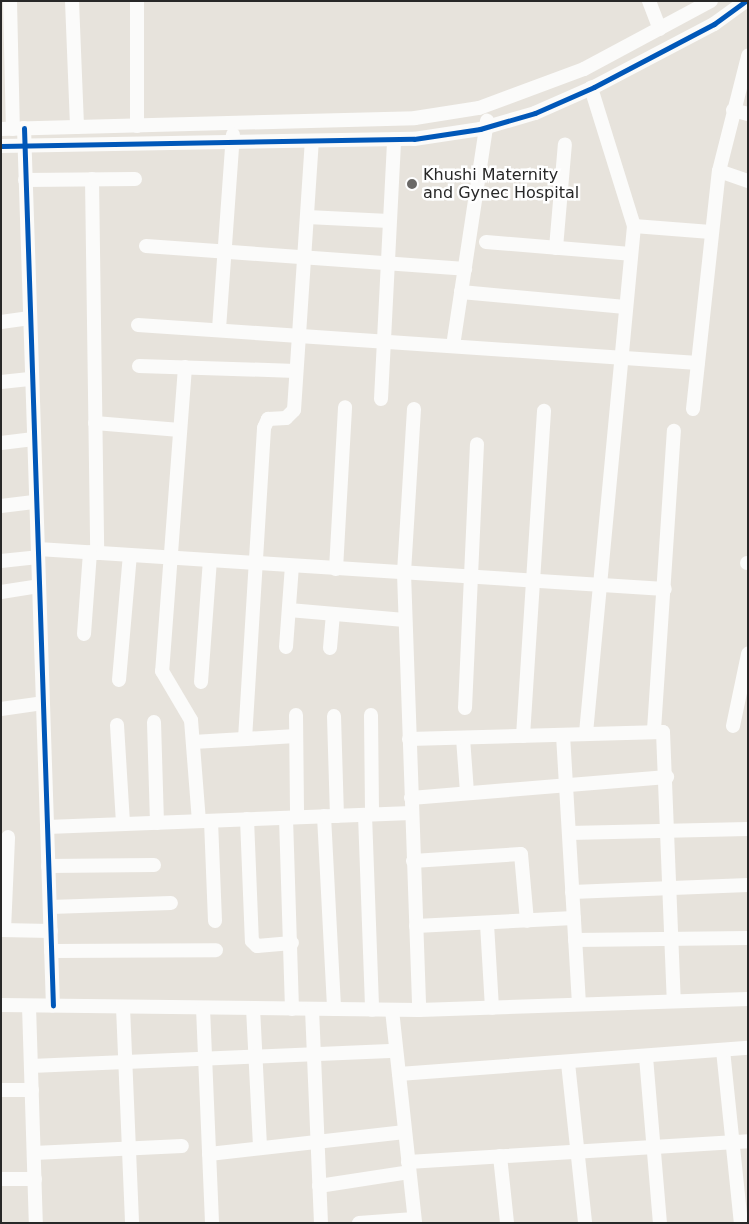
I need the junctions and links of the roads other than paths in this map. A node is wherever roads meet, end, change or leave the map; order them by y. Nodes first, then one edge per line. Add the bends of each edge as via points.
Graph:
1 (10, 1) edge
2 (72, 1) edge
3 (137, 1) edge
4 (649, 1) edge
5 (711, 1) edge
6 (746, 1) edge
7 (660, 29) junction
8 (748, 56) edge
9 (591, 88) junction
10 (489, 105) junction
11 (734, 110) junction
12 (748, 114) edge
13 (234, 125) junction
14 (137, 126) junction
15 (77, 127) junction
16 (486, 127) junction
17 (13, 129) edge
18 (394, 140) junction
19 (312, 142) junction
20 (232, 144) junction
21 (565, 144) dead end
22 (1, 146) edge
23 (24, 146) junction
24 (719, 171) junction
25 (136, 179) dead end
26 (26, 180) junction
27 (92, 180) junction
28 (748, 181) edge
29 (307, 217) junction
30 (389, 221) junction
31 (634, 226) junction
32 (711, 232) junction
33 (486, 242) dead end
34 (146, 246) dead end
35 (556, 248) junction
36 (224, 253) junction
37 (631, 254) junction
38 (304, 259) junction
39 (387, 263) junction
40 (465, 269) junction
41 (461, 292) junction
42 (625, 307) junction
43 (30, 318) junction
44 (1, 322) edge
45 (138, 325) dead end
46 (219, 329) junction
47 (299, 333) junction
48 (383, 340) junction
49 (453, 346) junction
50 (620, 359) junction
51 (698, 363) junction
52 (138, 366) dead end
53 (185, 367) junction
54 (296, 371) junction
55 (32, 379) junction
56 (1, 382) edge
57 (381, 399) dead end
58 (345, 407) dead end
59 (414, 409) dead end
60 (694, 409) dead end
61 (544, 411) dead end
62 (95, 423) junction
63 (180, 430) junction
64 (674, 431) dead end
65 (34, 439) junction
66 (1, 443) edge
67 (477, 444) dead end
68 (36, 502) junction
69 (1, 506) edge
70 (93, 552) junction
71 (38, 553) junction
72 (130, 555) junction
73 (170, 558) junction
74 (210, 560) junction
75 (1, 561) edge
76 (253, 563) junction
77 (292, 566) junction
78 (336, 569) junction
79 (404, 573) junction
80 (473, 578) junction
81 (534, 582) junction
82 (39, 586) junction
83 (598, 586) junction
84 (665, 590) junction
85 (1, 592) edge
86 (289, 610) junction
87 (332, 614) junction
88 (405, 620) junction
89 (84, 634) dead end
90 (286, 647) dead end
91 (330, 648) dead end
92 (748, 654) edge
93 (120, 680) dead end
94 (200, 682) dead end
95 (43, 703) junction
96 (465, 708) dead end
97 (1, 709) edge
98 (296, 714) dead end
99 (371, 715) dead end
100 (334, 716) dead end
101 (154, 722) dead end
102 (117, 725) dead end
103 (733, 726) dead end
104 (654, 730) junction
105 (586, 733) junction
106 (563, 735) junction
107 (296, 736) junction
108 (523, 736) junction
109 (463, 738) junction
110 (245, 739) junction
111 (409, 739) junction
112 (193, 742) junction
113 (667, 777) junction
114 (566, 786) junction
115 (468, 793) junction
116 (411, 798) junction
117 (412, 813) junction
118 (368, 814) junction
119 (331, 816) junction
120 (292, 817) junction
121 (247, 819) junction
122 (205, 821) junction
123 (157, 823) junction
124 (123, 824) junction
125 (47, 827) junction
126 (748, 829) edge
127 (668, 830) junction
128 (569, 832) junction
129 (8, 836) dead end
130 (414, 861) junction
131 (154, 865) dead end
132 (48, 866) junction
133 (748, 885) edge
134 (669, 888) junction
135 (572, 892) junction
136 (171, 903) dead end
137 (50, 908) junction
138 (574, 918) junction
139 (214, 921) dead end
140 (527, 921) junction
141 (487, 924) junction
142 (416, 926) junction
143 (3, 930) edge
144 (50, 931) junction
145 (748, 938) edge
146 (671, 939) junction
147 (575, 940) junction
148 (292, 943) junction
149 (216, 950) dead end
150 (51, 951) junction
151 (748, 998) edge
152 (674, 1001) junction
153 (579, 1004) junction
154 (1, 1006) edge
155 (29, 1006) junction
156 (53, 1006) junction
157 (123, 1007) junction
158 (203, 1008) junction
159 (253, 1008) junction
160 (492, 1008) junction
161 (292, 1009) junction
162 (312, 1009) junction
163 (334, 1009) junction
164 (372, 1010) junction
165 (392, 1010) junction
166 (419, 1010) junction
167 (748, 1048) edge
168 (723, 1050) junction
169 (396, 1051) junction
170 (646, 1057) junction
171 (314, 1058) junction
172 (255, 1059) junction
173 (205, 1061) junction
174 (568, 1063) junction
175 (125, 1064) junction
176 (31, 1066) junction
177 (399, 1074) junction
178 (1, 1090) edge
179 (32, 1090) junction
180 (405, 1132) junction
181 (317, 1142) junction
182 (741, 1142) edge
183 (182, 1146) dead end
184 (653, 1147) junction
185 (129, 1148) junction
186 (260, 1148) junction
187 (577, 1152) junction
188 (34, 1153) junction
189 (209, 1154) junction
190 (500, 1156) junction
191 (409, 1167) junction
192 (1, 1179) edge
193 (35, 1179) junction
194 (319, 1186) junction
195 (414, 1221) edge
196 (36, 1223) edge
197 (132, 1223) edge
198 (212, 1223) edge
199 (321, 1223) edge
200 (359, 1223) edge
201 (506, 1223) edge
202 (585, 1223) edge
203 (660, 1223) edge
204 (741, 1223) edge

1 - 17 street
2 - 15 street
3 - 14 street
4 - 7 street
5 - 7 street
6 - 9 street via 714,24
7 - 10 street via 584,69
8 - 11 street
9 - 16 street via 535,113
9 - 31 street
10 - 13 street via 415,118
10 - 16 street
11 - 12 street
11 - 24 street
13 - 14 street
13 - 20 street
14 - 15 street
15 - 17 street
16 - 18 street
16 - 40 street
17 - 23 street
18 - 19 street
18 - 30 street
19 - 20 street
19 - 29 street
20 - 23 street
20 - 36 street
21 - 35 street
22 - 23 street
23 - 26 street
24 - 28 street
24 - 32 street
25 - 27 street
26 - 27 street
26 - 43 street
27 - 62 street
29 - 30 street
29 - 38 street
30 - 39 street
31 - 32 street
31 - 37 street
32 - 51 street
33 - 35 street
34 - 36 street
35 - 37 street
36 - 38 street
36 - 46 street
37 - 42 street
38 - 39 street
38 - 47 street
39 - 40 street
39 - 48 street
40 - 41 street
41 - 42 street
41 - 49 street
42 - 50 street
43 - 44 street
43 - 55 street
45 - 46 street
46 - 47 street
47 - 48 street
47 - 54 street
48 - 49 street
48 - 57 street
49 - 50 street
50 - 51 street
50 - 83 street
51 - 60 street
52 - 53 street
53 - 54 street
53 - 63 street
54 - 76 street via 291,416 265,422
55 - 56 street
55 - 65 street
58 - 78 street
59 - 79 street
61 - 81 street
62 - 63 street
62 - 70 street
63 - 73 street
64 - 84 street
65 - 66 street
65 - 68 street
67 - 80 street
68 - 69 street
68 - 71 street
70 - 71 street
70 - 72 street
70 - 89 street
71 - 75 street
71 - 82 street
72 - 73 street
72 - 93 street
73 - 74 street
73 - 112 street via 162,672 166,684 187,709
74 - 76 street
74 - 94 street
76 - 77 street
76 - 110 street
77 - 78 street
77 - 86 street
78 - 79 street
79 - 80 street
79 - 88 street
80 - 81 street
80 - 96 street
81 - 83 street
81 - 108 street
82 - 85 street
82 - 95 street
83 - 84 street
83 - 105 street
84 - 104 street
86 - 87 street
86 - 90 street
87 - 88 street
87 - 91 street
88 - 111 street
92 - 103 street
95 - 97 street
95 - 125 street
98 - 107 street
99 - 118 street
100 - 119 street
101 - 123 street
102 - 124 street
104 - 105 street
104 - 113 street via 663,732 666,738
105 - 106 street
106 - 108 street
106 - 114 street
107 - 110 street
107 - 120 street
108 - 109 street
109 - 111 street
109 - 115 street
110 - 112 street
111 - 116 street
112 - 122 street
113 - 114 street
113 - 127 street
114 - 115 street
114 - 128 street
115 - 116 street
116 - 117 street
117 - 118 street
117 - 130 street
118 - 119 street
118 - 164 street
119 - 120 street
119 - 163 street
120 - 121 street
120 - 148 street
121 - 122 street
121 - 148 street via 252,941 256,946
122 - 123 street
122 - 139 street
123 - 124 street
124 - 125 street
125 - 132 street
126 - 127 street
127 - 128 street
127 - 134 street
128 - 135 street
129 - 143 street
130 - 140 street via 521,854
130 - 142 street
131 - 132 street
132 - 137 street
133 - 134 street
134 - 135 street
134 - 146 street
135 - 138 street
136 - 137 street
137 - 144 street
138 - 140 street
138 - 147 street
140 - 141 street
141 - 142 street
141 - 160 street
142 - 166 street
143 - 144 street
144 - 150 street
145 - 146 street
146 - 147 street
146 - 152 street
147 - 153 street
148 - 161 street
149 - 150 street
150 - 156 street
151 - 152 street
152 - 153 street
153 - 160 street
154 - 155 street
155 - 156 street
155 - 176 street
156 - 157 street
157 - 158 street
157 - 175 street
158 - 159 street
158 - 173 street
159 - 161 street
159 - 172 street
160 - 166 street
161 - 162 street
162 - 163 street
162 - 171 street
163 - 164 street
164 - 165 street
165 - 166 street
165 - 169 street
167 - 168 street
168 - 170 street
168 - 182 street
169 - 171 street
169 - 177 street
170 - 174 street
170 - 184 street
171 - 172 street
171 - 181 street
172 - 173 street
172 - 186 street
173 - 175 street
173 - 189 street
174 - 177 street
174 - 187 street
175 - 176 street
175 - 185 street
176 - 179 street
177 - 180 street
178 - 179 street
179 - 188 street
180 - 181 street
180 - 191 street
181 - 186 street
181 - 194 street
182 - 184 street
182 - 204 street
183 - 185 street
184 - 187 street
184 - 203 street
185 - 188 street
185 - 197 street
186 - 189 street
187 - 190 street
187 - 202 street
188 - 193 street
189 - 198 street
190 - 191 street
190 - 201 street
191 - 194 street
191 - 195 street
192 - 193 street
193 - 196 street
194 - 199 street
195 - 200 street

